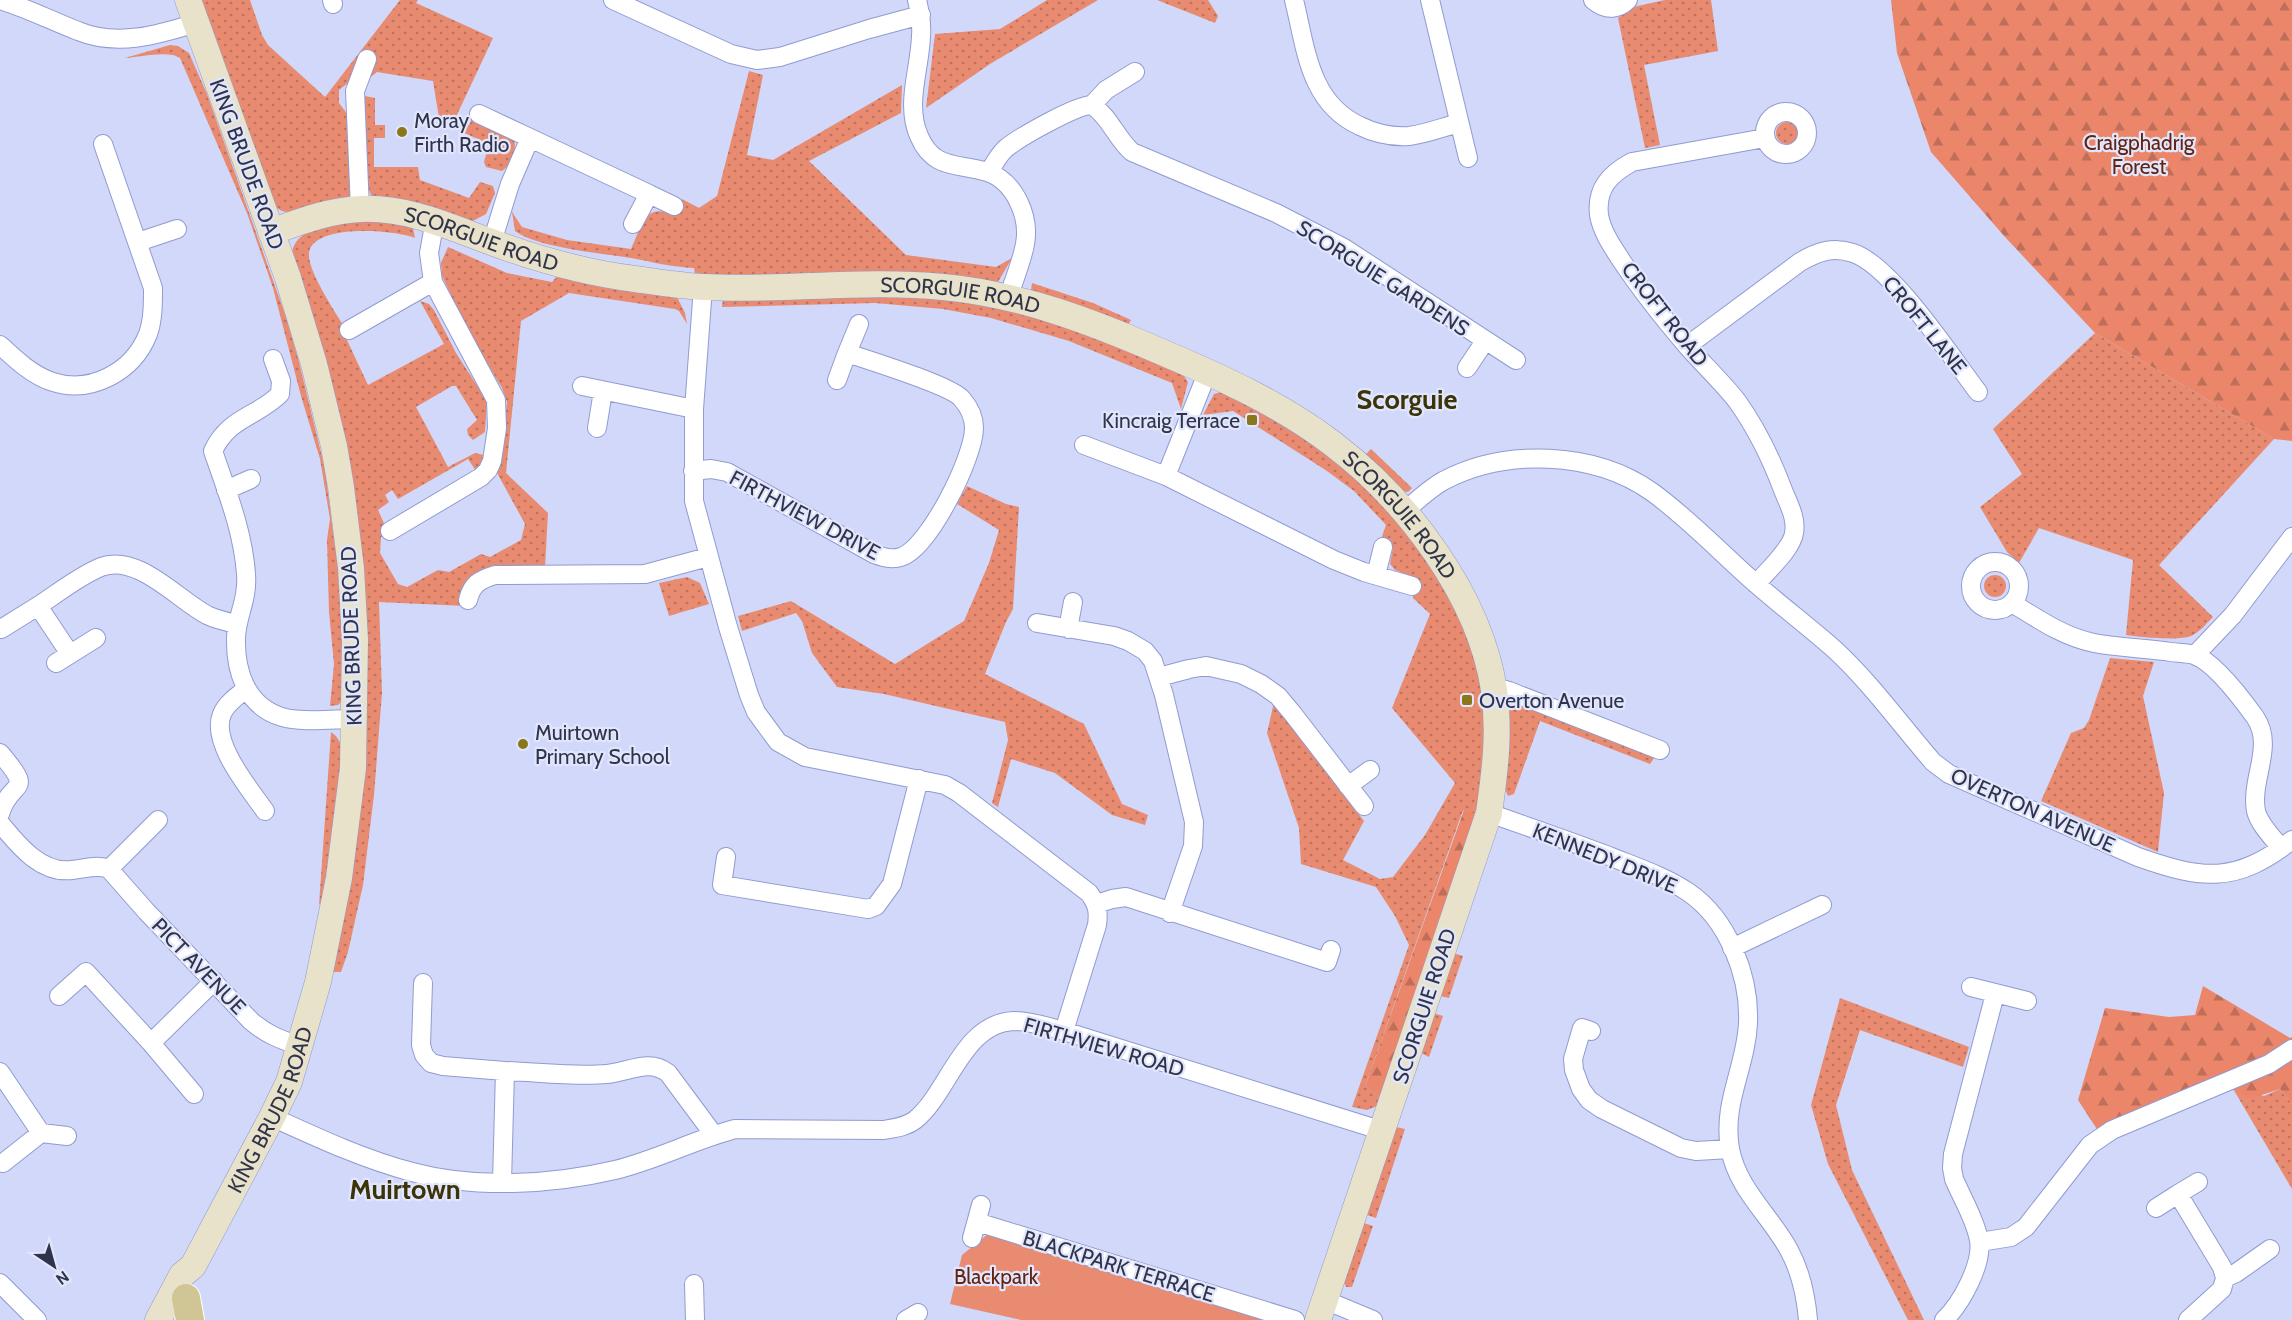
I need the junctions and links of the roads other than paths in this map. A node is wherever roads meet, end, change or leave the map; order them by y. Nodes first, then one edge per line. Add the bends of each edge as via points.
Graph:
1 (0, 0) edge
2 (613, 0) edge
3 (1294, 0) edge
4 (1430, 0) edge
5 (1593, 0) edge
6 (1628, 0) edge
7 (37, 6) edge
8 (919, 8) edge
9 (192, 11) edge
10 (367, 59) dead end
11 (1135, 72) dead end
12 (1092, 105) junction
13 (479, 114) dead end
14 (1459, 123) junction
15 (530, 138) junction
16 (1765, 138) dead end
17 (103, 144) dead end
18 (1468, 158) dead end
19 (989, 172) junction
20 (649, 194) junction
21 (674, 206) dead end
22 (360, 209) junction
23 (435, 220) junction
24 (633, 224) dead end
25 (177, 229) dead end
26 (271, 232) junction
27 (138, 242) junction
28 (492, 242) junction
29 (433, 282) junction
30 (703, 287) junction
31 (1009, 296) junction
32 (860, 324) dead end
33 (349, 330) dead end
34 (1485, 342) junction
35 (0, 345) edge
36 (1687, 346) junction
37 (847, 353) junction
38 (273, 359) dead end
39 (1516, 360) dead end
40 (1467, 368) dead end
41 (1208, 371) junction
42 (837, 380) dead end
43 (582, 386) dead end
44 (603, 391) junction
45 (1978, 392) dead end
46 (694, 409) junction
47 (597, 428) dead end
48 (1084, 445) dead end
49 (693, 471) junction
50 (1166, 476) junction
51 (251, 479) dead end
52 (226, 490) junction
53 (1404, 512) junction
54 (390, 531) dead end
55 (2292, 537) edge
56 (1383, 547) dead end
57 (708, 557) junction
58 (1377, 575) junction
59 (1756, 584) junction
60 (1412, 586) dead end
61 (468, 600) dead end
62 (1073, 602) dead end
63 (2012, 603) dead end
64 (38, 606) junction
65 (1037, 623) dead end
66 (238, 624) junction
67 (2, 628) dead end
68 (1068, 629) junction
69 (96, 638) dead end
70 (2194, 655) junction
71 (1159, 677) junction
72 (1494, 687) junction
73 (245, 690) junction
74 (355, 719) junction
75 (1660, 750) dead end
76 (0, 753) edge
77 (1370, 770) dead end
78 (919, 779) junction
79 (1348, 786) junction
80 (1364, 806) dead end
81 (265, 811) dead end
82 (1489, 813) junction
83 (0, 814) edge
84 (158, 820) dead end
85 (0, 823) edge
86 (2287, 844) edge
87 (726, 857) dead end
88 (109, 869) junction
89 (1097, 904) junction
90 (1822, 904) dead end
91 (1170, 912) junction
92 (1732, 948) junction
93 (1331, 950) dead end
94 (214, 981) junction
95 (423, 983) dead end
96 (1971, 987) dead end
97 (1995, 994) junction
98 (59, 996) dead end
99 (2027, 1001) dead end
100 (1064, 1031) junction
101 (1591, 1031) dead end
102 (151, 1042) junction
103 (300, 1046) junction
104 (2292, 1049) edge
105 (505, 1071) junction
106 (0, 1072) edge
107 (194, 1094) dead end
108 (272, 1117) junction
109 (1383, 1131) junction
110 (41, 1133) junction
111 (714, 1135) junction
112 (67, 1136) dead end
113 (1730, 1149) junction
114 (3, 1163) dead end
115 (502, 1182) junction
116 (2198, 1182) dead end
117 (2178, 1194) junction
118 (2156, 1208) dead end
119 (977, 1222) dead end
120 (1980, 1242) junction
121 (2270, 1249) dead end
122 (193, 1266) junction
123 (2225, 1278) junction
124 (0, 1283) edge
125 (694, 1284) dead end
126 (1322, 1310) edge
127 (184, 1313) edge
128 (37, 1320) edge
129 (158, 1320) edge
130 (695, 1320) edge
131 (1295, 1320) edge
132 (1373, 1320) edge
133 (1808, 1320) edge
134 (1944, 1320) edge
135 (2188, 1320) edge

1 - 7 street
2 - 8 street via 731,54 757,60 780,57
3 - 14 street via 1321,93 1350,122 1388,136 1411,135
4 - 14 street
5 - 6 street via 1613,9
7 - 9 street via 79,32 122,39 144,38
8 - 19 street via 921,36 913,100 919,137 941,163
9 - 26 street, KING BRUDE ROAD
10 - 22 street via 355,91
11 - 12 street via 1106,90
12 - 19 street via 1074,109 1007,147
12 - 34 street, SCORGUIE GARDENS via 1132,152 1276,213 1344,248
13 - 15 street
14 - 18 street
15 - 20 street
15 - 28 street
16 - 36 street, CROFT ROAD via 1632,162 1615,171 1604,185 1599,200 1602,229 1636,283
17 - 27 street
19 - 31 street via 1021,204 1026,223 1025,243
20 - 21 street
20 - 24 street
22 - 23 street, SCORGUIE ROAD
22 - 26 street, SCORGUIE ROAD
23 - 28 street, SCORGUIE ROAD
23 - 29 street via 429,253
25 - 27 street
26 - 74 street, KING BRUDE ROAD via 302,322 334,446 354,598
27 - 35 street via 153,288 153,309 148,335 133,358 115,374 93,385 72,387 51,382
28 - 30 street, SCORGUIE ROAD via 586,271
29 - 33 street
29 - 54 street via 496,400 492,461 481,477
30 - 31 street, SCORGUIE ROAD via 876,284 943,286
30 - 46 street
31 - 41 street, SCORGUIE ROAD via 1135,340
32 - 37 street
34 - 39 street, SCORGUIE GARDENS
34 - 40 street
36 - 45 street, CROFT LANE via 1800,262 1818,251 1835,250 1853,253 1881,270
36 - 59 street, CROFT ROAD via 1754,426 1792,513 1794,535
37 - 42 street
37 - 49 street, FIRTHVIEW DRIVE via 945,388 961,396 971,413 974,429 951,495 912,551 888,559 874,554 727,472
38 - 52 street via 281,381 280,394 238,420 217,441 213,452
41 - 50 street
41 - 53 street, SCORGUIE ROAD via 1330,441
43 - 44 street
44 - 46 street
44 - 47 street
46 - 49 street
48 - 50 street
49 - 57 street via 694,501
50 - 58 street via 1334,561
51 - 52 street
52 - 66 street via 239,529 246,575
53 - 59 street, OVERTON AVENUE via 1443,481 1506,461 1554,459 1593,464 1651,491
53 - 72 street, SCORGUIE ROAD via 1437,554 1468,607
55 - 70 street via 2233,615
56 - 58 street
57 - 61 street via 645,574 495,574 471,588
57 - 78 street via 749,694 756,712 778,742 805,758
58 - 60 street
59 - 86 street, OVERTON AVENUE via 1835,650 1933,762 1949,774 2170,868 2199,873 2245,870
62 - 68 street
63 - 70 street via 2074,638
64 - 66 street via 88,574 114,564 141,571 207,615
64 - 67 street
64 - 69 street via 63,659
65 - 68 street
66 - 73 street via 237,650
68 - 71 street via 1114,636 1137,645 1153,661
70 - 86 street, OVERTON AVENUE via 2211,666 2256,718 2263,741 2256,812
71 - 79 street via 1206,666 1241,674 1261,684 1278,696
71 - 91 street via 1194,822 1193,846
72 - 75 street
72 - 82 street, SCORGUIE ROAD via 1497,753
73 - 74 street via 254,701 282,718
73 - 81 street via 222,714 221,739 232,776
74 - 103 street, KING BRUDE ROAD via 339,878 318,982
76 - 83 street via 20,780
77 - 79 street
78 - 87 street via 892,884 876,906 868,909 722,885
78 - 89 street via 959,793 1079,883
79 - 80 street
82 - 92 street, KENNEDY DRIVE via 1666,879 1709,911
82 - 109 street, SCORGUIE ROAD
84 - 88 street
85 - 88 street via 16,843 49,867 68,871 101,866
88 - 94 street, PICT AVENUE
89 - 91 street via 1126,897
89 - 100 street via 1097,925
90 - 92 street
91 - 93 street via 1327,962
92 - 113 street, KENNEDY DRIVE via 1742,971 1748,1002 1744,1048 1730,1100
94 - 102 street
94 - 103 street, PICT AVENUE via 262,1031
95 - 105 street via 423,1055 431,1063 443,1066
96 - 97 street
97 - 99 street
97 - 120 street via 1952,1168
98 - 102 street via 86,972
100 - 109 street, FIRTHVIEW ROAD
100 - 111 street, FIRTHVIEW ROAD via 1012,1021 991,1027 969,1045 915,1120 901,1127 745,1128
101 - 113 street via 1582,1028 1573,1059 1577,1080 1589,1100 1681,1148 1696,1152
102 - 107 street
103 - 108 street, KING BRUDE ROAD
104 - 120 street via 2269,1064 2112,1130 2090,1145 2026,1227 2011,1237
105 - 111 street via 605,1074 660,1067
105 - 115 street
106 - 110 street
108 - 115 street, FIRTHVIEW ROAD via 370,1159 414,1172
108 - 122 street, KING BRUDE ROAD
109 - 126 street, SCORGUIE ROAD
110 - 112 street
110 - 114 street
111 - 115 street, FIRTHVIEW ROAD via 615,1170 541,1182
113 - 133 street, KENNEDY DRIVE via 1742,1183 1789,1250 1802,1282
116 - 117 street
117 - 118 street
117 - 123 street
119 - 131 street, BLACKPARK TERRACE
120 - 134 street via 1963,1296
121 - 123 street
122 - 127 street, KING BRUDE ROAD
122 - 129 street, KING BRUDE ROAD via 182,1275
123 - 135 street via 2222,1289
124 - 128 street
125 - 130 street
126 - 132 street

